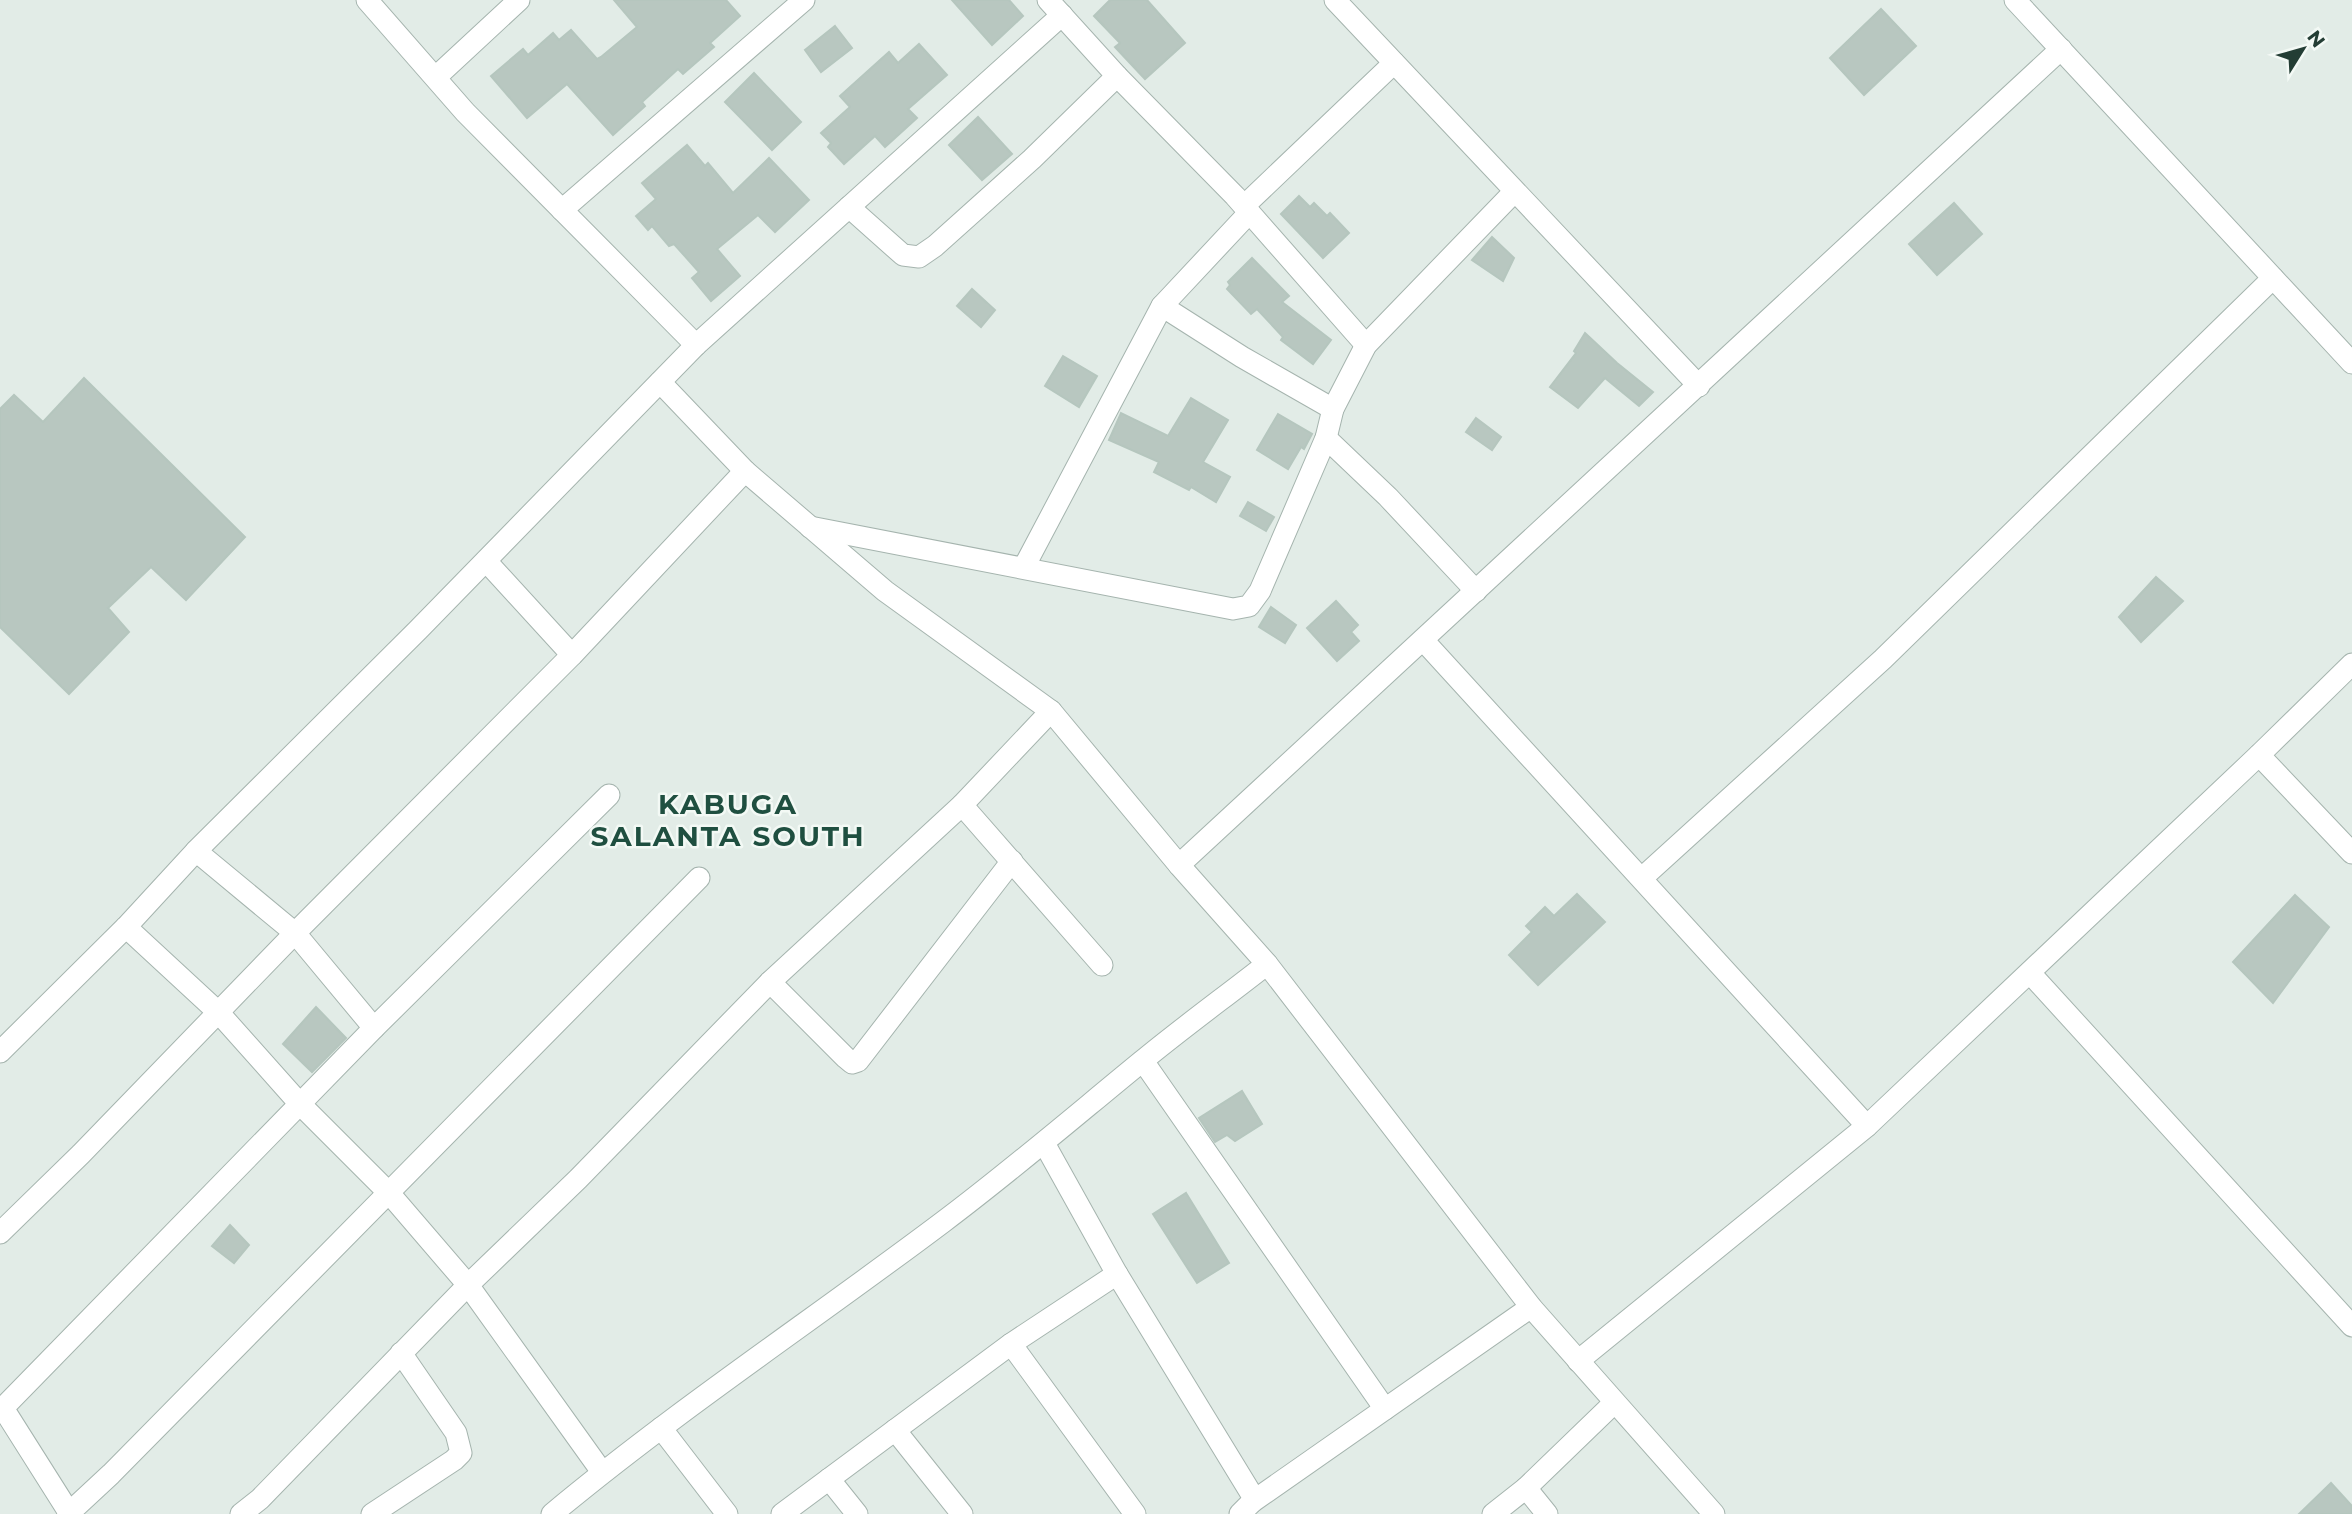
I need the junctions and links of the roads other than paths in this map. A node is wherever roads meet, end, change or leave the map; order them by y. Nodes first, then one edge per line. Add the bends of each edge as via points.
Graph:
1 (368, 0) edge
2 (519, 0) edge
3 (804, 0) edge
4 (1335, 0) edge
5 (2015, 0) edge
6 (1055, 7) edge
7 (2061, 49) junction
8 (1394, 63) junction
9 (1117, 76) junction
10 (436, 77) junction
11 (1514, 192) junction
12 (849, 207) junction
13 (1246, 209) junction
14 (562, 210) junction
15 (2273, 278) junction
16 (1162, 306) junction
17 (696, 345) junction
18 (1366, 345) junction
19 (2352, 363) edge
20 (660, 382) junction
21 (1699, 386) junction
22 (1333, 409) junction
23 (1326, 438) junction
24 (745, 471) junction
25 (810, 527) junction
26 (486, 561) junction
27 (1024, 567) junction
28 (1476, 591) junction
29 (1423, 640) junction
30 (572, 655) junction
31 (2352, 664) edge
32 (1051, 711) junction
33 (2259, 755) junction
34 (608, 795) dead end
35 (962, 804) junction
36 (196, 851) junction
37 (2352, 853) edge
38 (1012, 860) junction
39 (1179, 865) junction
40 (699, 878) dead end
41 (1642, 878) junction
42 (126, 927) junction
43 (295, 933) junction
44 (1267, 964) junction
45 (1102, 965) dead end
46 (2030, 974) junction
47 (770, 982) junction
48 (219, 1013) junction
49 (373, 1028) junction
50 (0, 1052) edge
51 (1143, 1060) junction
52 (300, 1104) junction
53 (1867, 1126) junction
54 (1044, 1143) junction
55 (389, 1193) junction
56 (0, 1233) edge
57 (1117, 1275) junction
58 (468, 1285) junction
59 (1531, 1307) junction
60 (2352, 1326) edge
61 (1011, 1344) junction
62 (401, 1353) junction
63 (1578, 1361) junction
64 (1614, 1403) junction
65 (2, 1408) edge
66 (1385, 1409) junction
67 (661, 1427) junction
68 (895, 1430) junction
69 (602, 1472) junction
70 (829, 1479) junction
71 (1526, 1488) junction
72 (1246, 1508) edge
73 (69, 1514) edge
74 (241, 1514) edge
75 (372, 1514) edge
76 (552, 1514) edge
77 (727, 1514) edge
78 (782, 1514) edge
79 (856, 1514) edge
80 (962, 1514) edge
81 (1135, 1514) edge
82 (1493, 1514) edge
83 (1547, 1514) edge
84 (1714, 1514) edge

1 - 10 street
2 - 10 street
3 - 14 street
4 - 8 street
5 - 7 street
6 - 9 street
6 - 12 street
7 - 15 street
7 - 21 street
8 - 11 street
8 - 13 street
9 - 12 street via 1032,159 919,257 903,255
9 - 13 street
10 - 14 street
11 - 18 street
11 - 21 street
12 - 17 street
13 - 16 street
13 - 18 street
14 - 17 street
15 - 19 street
15 - 41 street via 1883,659
16 - 22 street
16 - 27 street
17 - 20 street
18 - 22 street
20 - 24 street
20 - 26 street
21 - 28 street
22 - 23 street
23 - 27 street via 1260,591 1249,606 1233,609
23 - 28 street
24 - 25 street
24 - 30 street
25 - 27 street
25 - 32 street via 885,591
26 - 30 street
26 - 36 street
28 - 29 street
29 - 39 street
29 - 41 street
30 - 43 street
31 - 33 street
32 - 35 street
32 - 39 street
33 - 37 street
33 - 46 street
34 - 49 street
35 - 38 street
35 - 47 street
36 - 42 street
36 - 43 street
38 - 45 street
38 - 47 street via 858,1061 846,1058
39 - 44 street
40 - 55 street
41 - 53 street
42 - 48 street
42 - 50 street
43 - 48 street
43 - 49 street
44 - 51 street
44 - 59 street
46 - 53 street
46 - 60 street
47 - 58 street via 578,1180
48 - 52 street
48 - 56 street
49 - 52 street
51 - 54 street
51 - 66 street
52 - 55 street
52 - 65 street
53 - 63 street
54 - 57 street
54 - 67 street via 944,1222
55 - 58 street
55 - 73 street
57 - 61 street
57 - 72 street via 1252,1495
58 - 62 street
58 - 69 street
59 - 63 street
59 - 66 street
61 - 68 street
61 - 81 street
62 - 74 street
62 - 75 street via 456,1433 461,1453
63 - 64 street
64 - 71 street
64 - 84 street
65 - 73 street
66 - 72 street
67 - 69 street
67 - 77 street
68 - 70 street
68 - 80 street
69 - 76 street
70 - 78 street
70 - 79 street
71 - 82 street
71 - 83 street

